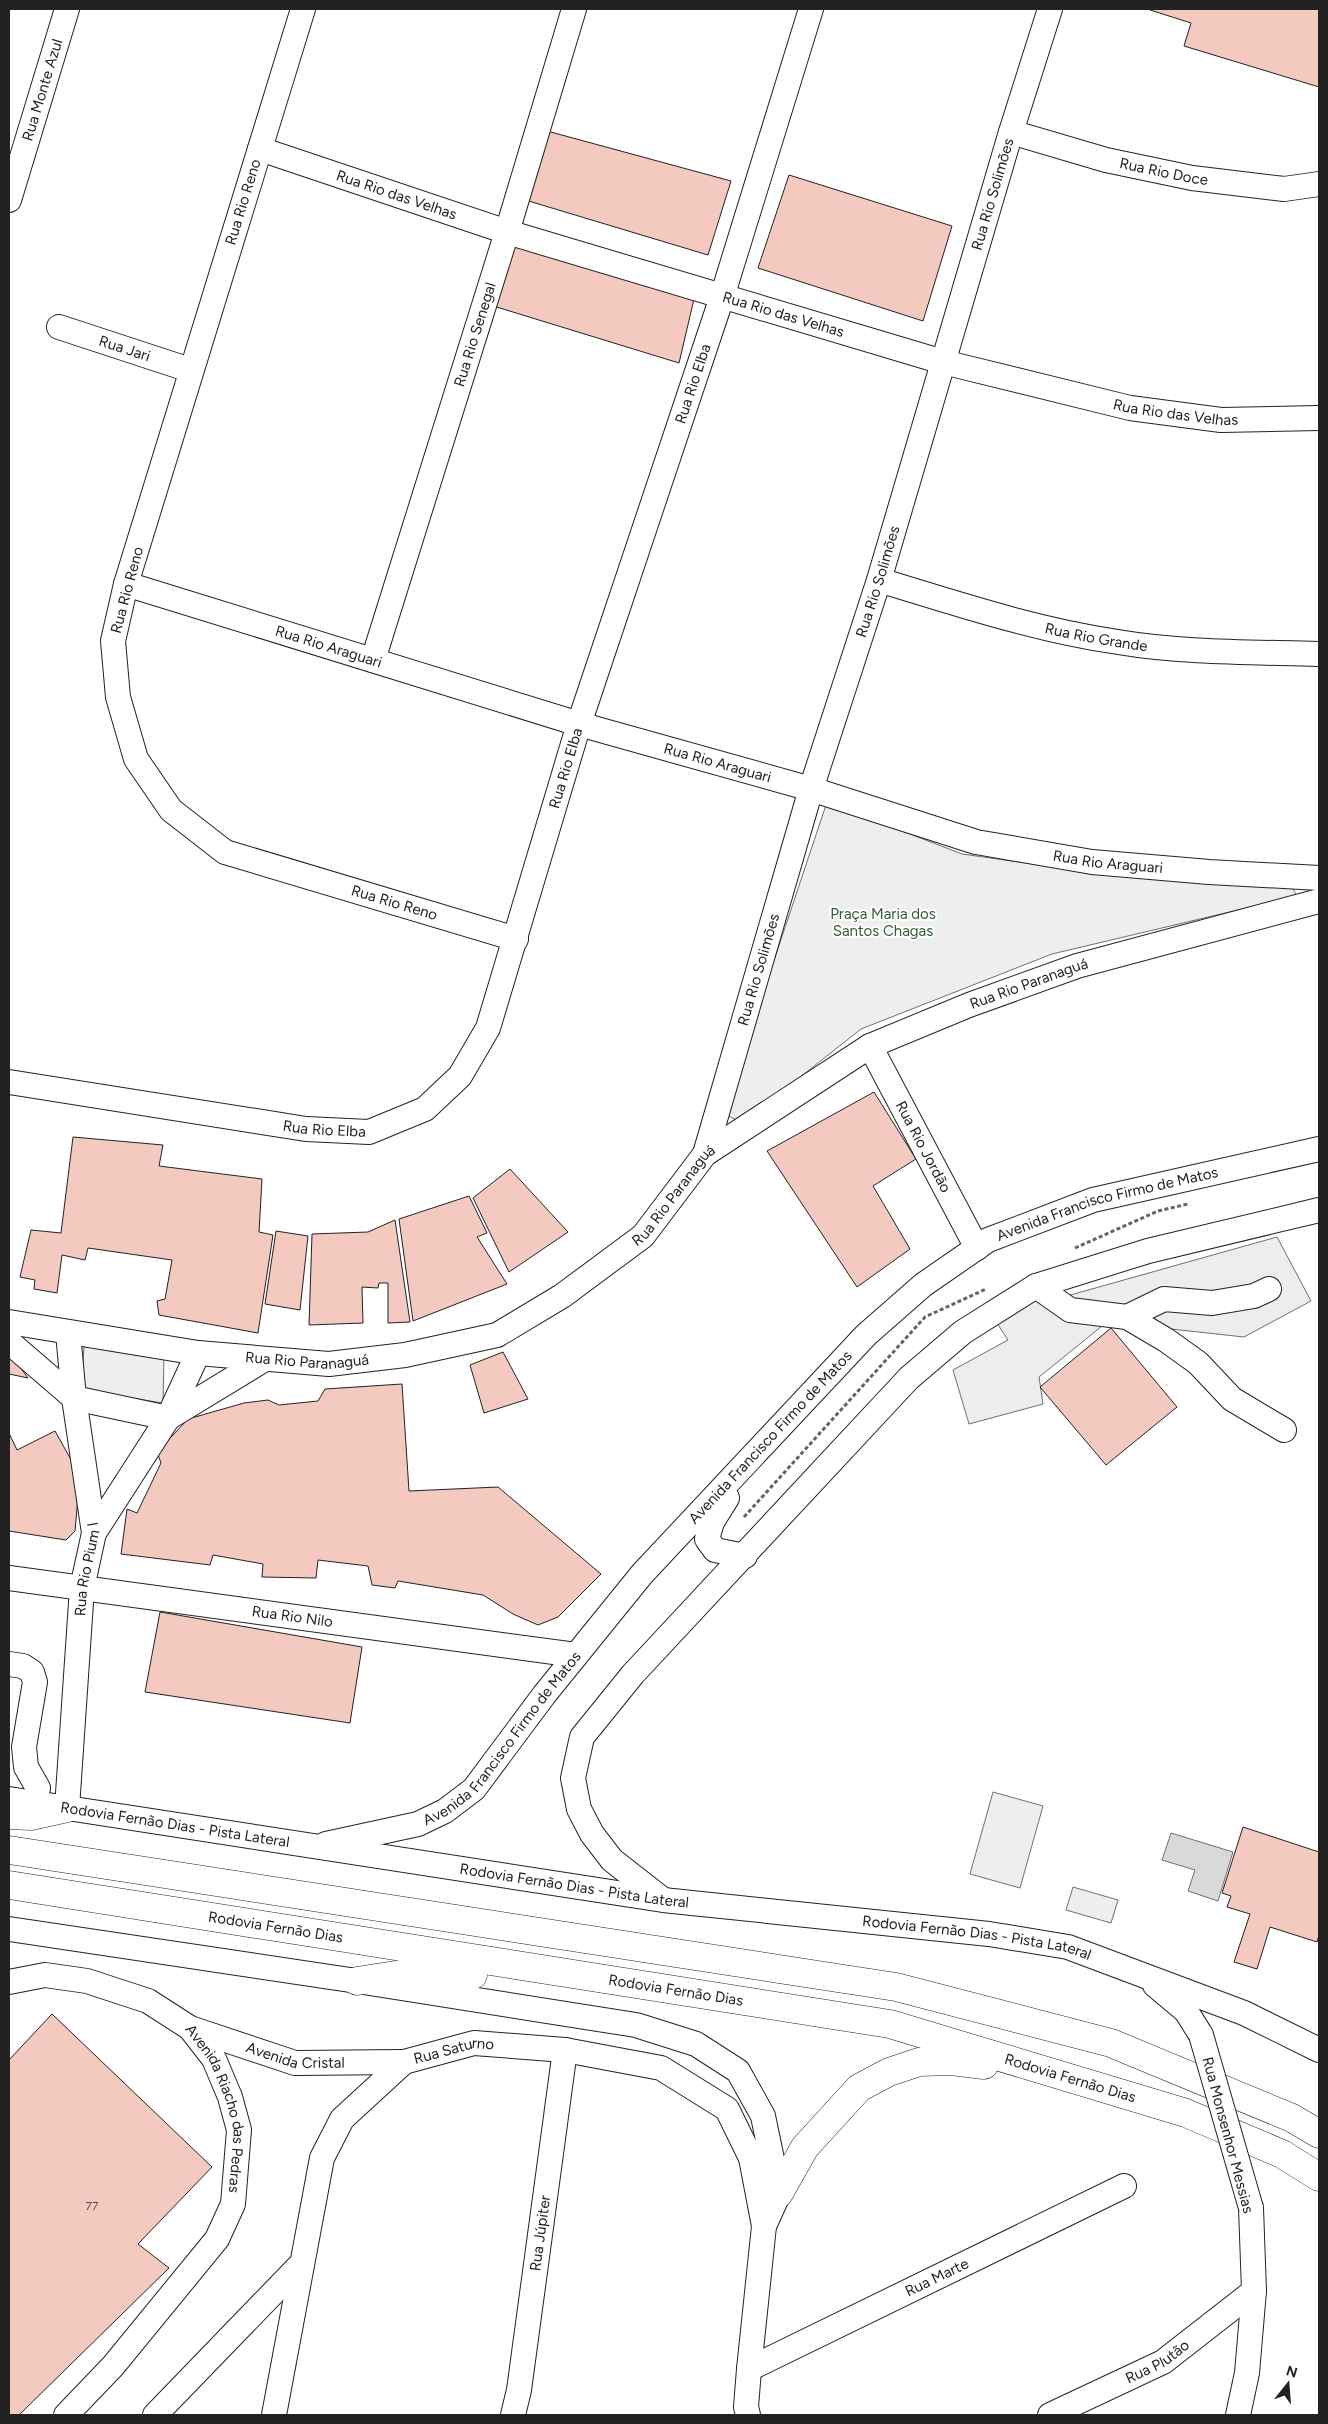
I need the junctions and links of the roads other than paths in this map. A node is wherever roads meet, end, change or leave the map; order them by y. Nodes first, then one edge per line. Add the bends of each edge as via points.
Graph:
1 (67, 9) edge
2 (303, 9) edge
3 (574, 9) edge
4 (811, 9) edge
5 (1050, 9) edge
6 (1011, 132) junction
7 (260, 149) junction
8 (1319, 184) edge
9 (9, 200) edge
10 (507, 232) junction
11 (722, 297) junction
12 (59, 326) dead end
13 (943, 362) junction
14 (190, 370) junction
15 (1319, 418) edge
16 (879, 580) junction
17 (126, 584) junction
18 (1319, 654) edge
19 (373, 660) junction
20 (579, 724) junction
21 (811, 789) junction
22 (1319, 878) edge
23 (1319, 902) edge
24 (516, 939) junction
25 (870, 1046) junction
26 (9, 1082) edge
27 (1319, 1149) edge
28 (705, 1154) junction
29 (1319, 1210) edge
30 (977, 1248) junction
31 (1036, 1286) junction
32 (1269, 1289) dead end
33 (1127, 1317) junction
34 (9, 1322) edge
35 (68, 1333) junction
36 (9, 1342) edge
37 (198, 1353) junction
38 (265, 1359) junction
39 (74, 1398) junction
40 (168, 1418) junction
41 (1284, 1430) dead end
42 (752, 1458) junction
43 (94, 1533) junction
44 (745, 1556) junction
45 (9, 1578) edge
46 (82, 1588) junction
47 (576, 1655) junction
48 (9, 1664) edge
49 (9, 1771) edge
50 (9, 1799) edge
51 (51, 1800) junction
52 (9, 1815) edge
53 (310, 1847) junction
54 (9, 1850) edge
55 (9, 1885) edge
56 (663, 1900) junction
57 (9, 1930) edge
58 (1138, 1972) junction
59 (357, 1981) junction
60 (9, 1982) edge
61 (668, 1988) junction
62 (190, 2028) junction
63 (565, 2050) junction
64 (1319, 2050) edge
65 (404, 2062) junction
66 (1186, 2113) junction
67 (1319, 2134) edge
68 (1319, 2177) edge
69 (1124, 2186) dead end
70 (779, 2193) junction
71 (764, 2226) junction
72 (302, 2263) junction
73 (1254, 2291) junction
74 (749, 2369) junction
75 (745, 2412) edge
76 (66, 2415) edge
77 (154, 2415) edge
78 (274, 2415) edge
79 (513, 2415) edge
80 (1050, 2415) edge
81 (1238, 2415) edge

1 - 9 street, Rua Monte Azul
2 - 7 street, Rua Rio Reno
3 - 10 street, Rua Rio Senegal
4 - 11 street, Rua Rio Elba
5 - 6 street, Rua Rio Solimões
6 - 8 street, Rua Rio Doce via 1106,160 1192,178 1284,189
6 - 13 street, Rua Rio Solimões
7 - 10 street, Rua Rio das Velhas
7 - 14 street, Rua Rio Reno
10 - 11 street, Rua Rio das Velhas
10 - 19 street, Rua Rio Senegal
11 - 13 street, Rua Rio das Velhas
11 - 20 street, Rua Rio Elba
12 - 14 street, Rua Jari
13 - 15 street, Rua Rio das Velhas via 1130,408 1221,420
13 - 16 street, Rua Rio Solimões
14 - 17 street, Rua Rio Reno
16 - 18 street, Rua Rio Grande via 1009,620 1119,643 1233,652
16 - 21 street, Rua Rio Solimões
17 - 19 street, Rua Rio Araguari
17 - 24 street, Rua Rio Reno via 113,641 118,697 136,759 170,810 225,852
19 - 20 street, Rua Rio Araguari
20 - 21 street, Rua Rio Araguari
20 - 24 street, Rua Rio Elba
21 - 22 street, Rua Rio Araguari via 976,842 1092,862
21 - 28 street, Rua Rio Solimões
23 - 25 street, Rua Rio Paranaguá via 1077,966 969,1005
24 - 26 street, Rua Rio Elba via 488,1028 460,1076 425,1109 369,1132 306,1129
25 - 28 street, Rua Rio Paranaguá
25 - 30 street, Rua Rio Jordão
27 - 30 street, Avenida Francisco Firmo de Matos via 1093,1200 988,1240
28 - 38 street, Rua Rio Paranaguá via 643,1236 562,1296 496,1335 405,1355 329,1364
29 - 31 street via 1148,1251
30 - 42 street, Avenida Francisco Firmo de Matos via 923,1285 866,1335
31 - 33 street via 1070,1310
31 - 44 street via 963,1332 910,1378
32 - 33 street via 1254,1296 1212,1303 1164,1299
33 - 41 street via 1198,1363 1232,1399
34 - 35 street, Rua Rio Paranaguá
35 - 37 street, Rua Rio Paranaguá
35 - 39 street, Rua Rio Pium I
36 - 39 street
37 - 38 street, Rua Rio Paranaguá
37 - 40 street
38 - 40 street
39 - 40 street
39 - 43 street, Rua Rio Pium I
40 - 43 street
42 - 44 street via 712,1522 707,1539 715,1550
42 - 47 street, Avenida Francisco Firmo de Matos via 642,1574
43 - 46 street, Rua Rio Pium I
44 - 56 street via 633,1674 582,1738 573,1778 579,1809 592,1834 612,1860
45 - 46 street, Rua Rio Nilo
46 - 47 street, Rua Rio Nilo
46 - 51 street, Rua Rio Pium I
47 - 53 street, Avenida Francisco Firmo de Matos via 474,1790 445,1811 418,1824
48 - 51 street via 23,1666 32,1672 35,1682 24,1747 26,1767
49 - 51 street via 17,1773
50 - 51 street, Rodovia Fernão Dias - Pista Lateral
51 - 52 highway via 31,1816
51 - 53 street, Rodovia Fernão Dias - Pista Lateral
53 - 56 street, Rodovia Fernão Dias - Pista Lateral
54 - 67 highway via 896,1987 1111,2043 1292,2118
55 - 61 highway, Rodovia Fernão Dias
56 - 58 street, Rodovia Fernão Dias - Pista Lateral via 989,1934 1068,1947
57 - 59 street
58 - 64 street via 1244,2013
58 - 73 street, Rua Monsenhor Messias, bridge via 1186,2011 1201,2034 1251,2208
59 - 61 highway via 428,1970 632,1992
59 - 70 street via 636,2025 696,2044 738,2071 759,2108
60 - 62 street, Avenida Riacho das Pedras via 44,1975 88,1982 148,2001
61 - 66 highway, Rodovia Fernão Dias via 890,2024
62 - 65 street, Avenida Cristal via 296,2063
62 - 76 street, Avenida Riacho das Pedras via 214,2059 239,2130 233,2204 218,2239 114,2366
63 - 65 street, Rua Saturno via 474,2043
63 - 71 street, Rua Saturno via 660,2068 727,2109 751,2158
63 - 79 street, Rua Júpiter
65 - 72 street, Rua Saturno via 342,2119 322,2158
66 - 68 highway, Rodovia Fernão Dias via 1282,2154
66 - 70 highway via 1168,2114 981,2064 919,2062 889,2072 859,2088 805,2147
69 - 74 street, Rua Marte
70 - 71 street
71 - 74 street
72 - 77 street
72 - 78 street, Rua Saturno
73 - 80 street, Rua Plutão via 1163,2362
73 - 81 street, Rua Monsenhor Messias via 1247,2373
74 - 75 street

